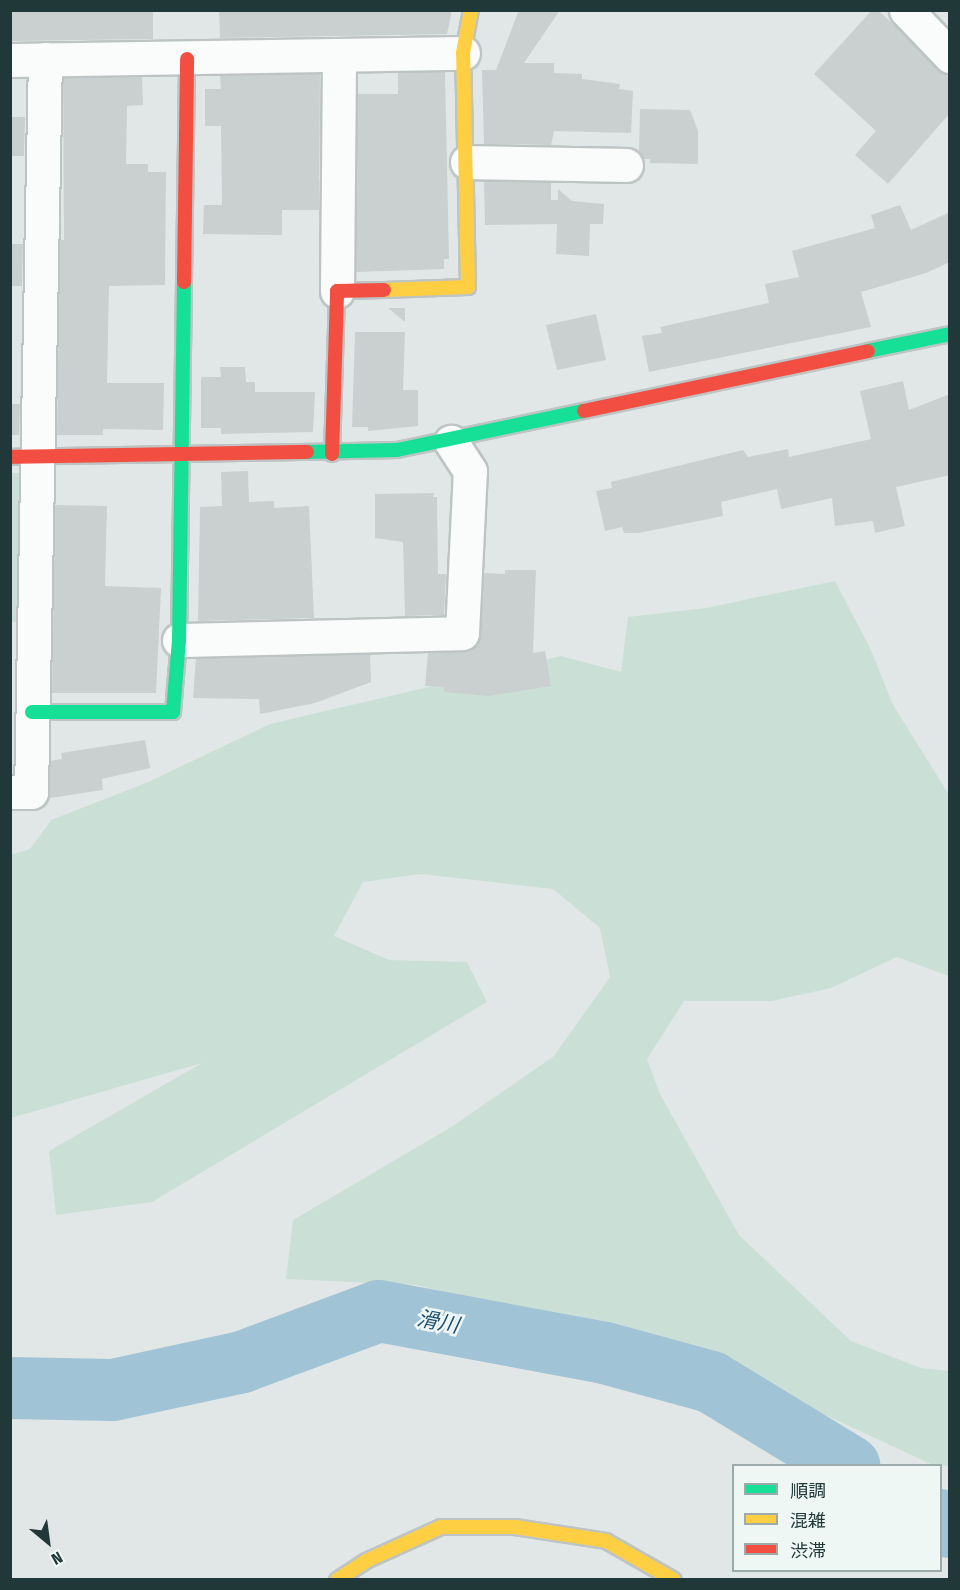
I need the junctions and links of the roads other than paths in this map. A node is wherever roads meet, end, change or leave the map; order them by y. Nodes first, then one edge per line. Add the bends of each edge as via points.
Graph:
1 (471, 10) edge
2 (906, 10) edge
3 (463, 53) junction
4 (339, 56) junction
5 (950, 56) edge
6 (45, 59) junction
7 (187, 59) junction
8 (10, 60) edge
9 (467, 162) junction
10 (626, 165) dead end
11 (337, 291) junction
12 (950, 334) edge
13 (451, 441) junction
14 (179, 454) junction
15 (332, 454) junction
16 (24, 457) edge
17 (179, 640) junction
18 (32, 712) junction
19 (10, 792) edge
20 (337, 1580) edge
21 (674, 1580) edge

1 - 3 street
2 - 5 street
3 - 4 street
3 - 9 street
4 - 7 street
4 - 11 street
6 - 7 street
6 - 8 street
6 - 16 street
7 - 14 street
9 - 10 street
9 - 11 street via 468,287
11 - 15 street
12 - 13 street
13 - 15 street via 397,450
13 - 17 street via 470,471 462,633
14 - 15 street
14 - 16 street
14 - 17 street
16 - 18 street
17 - 18 street via 173,712
18 - 19 street via 31,792
20 - 21 street via 366,1561 441,1527 515,1527 606,1541

